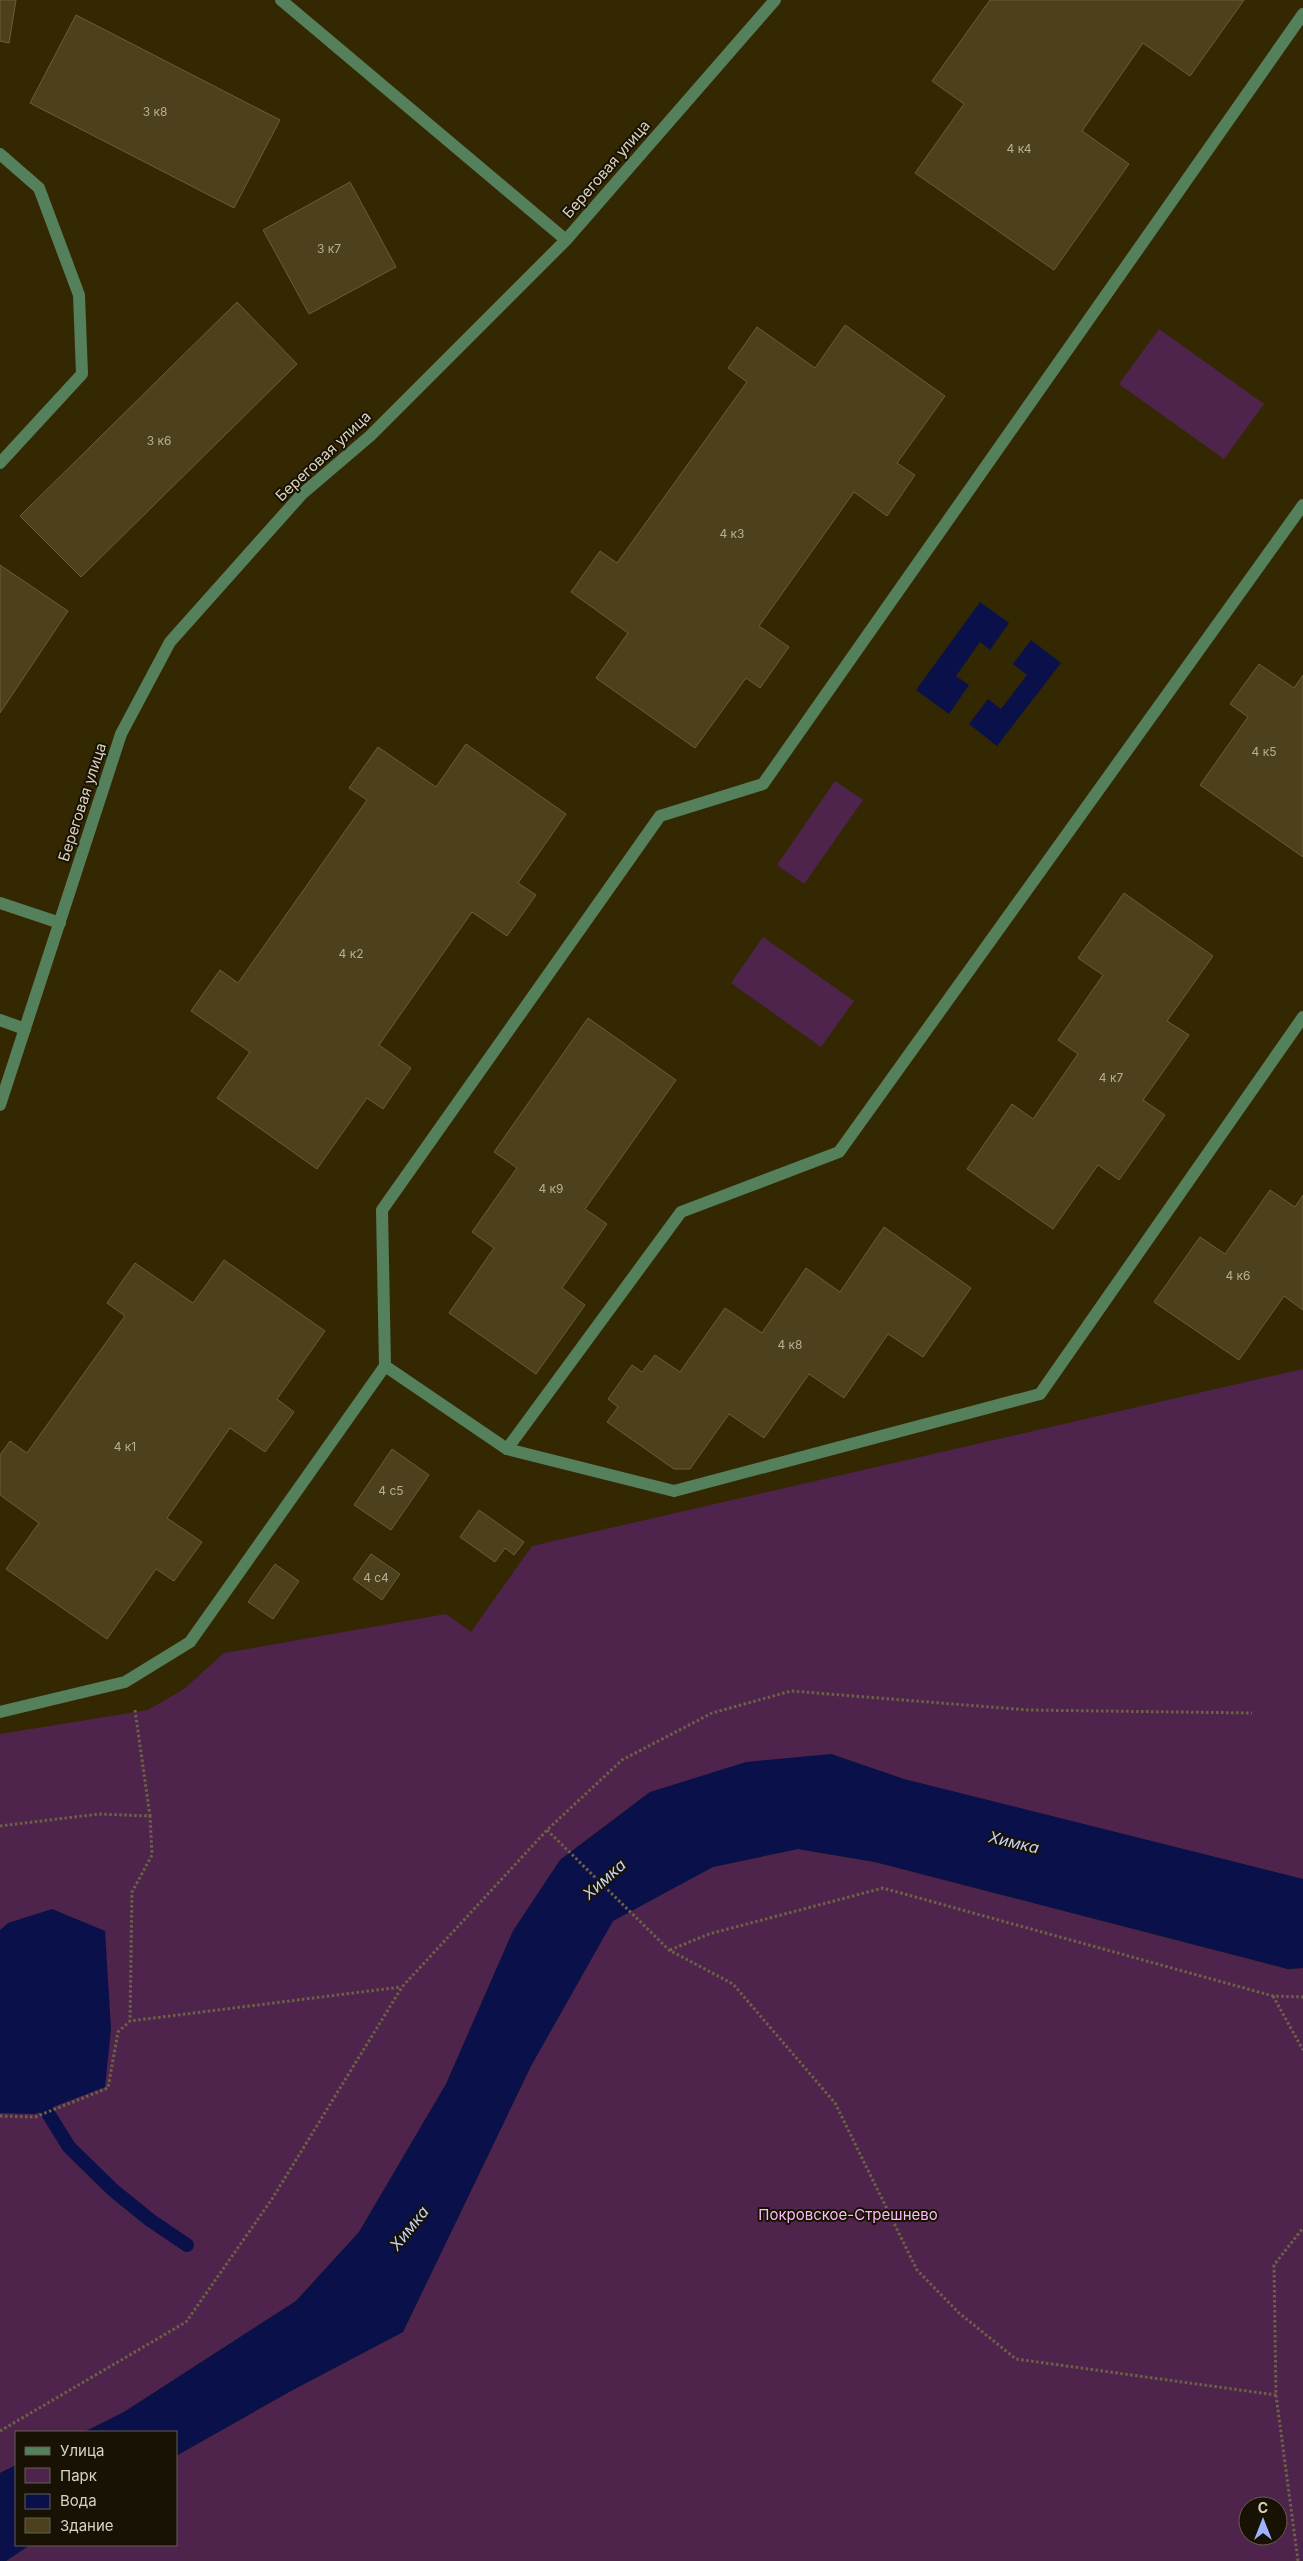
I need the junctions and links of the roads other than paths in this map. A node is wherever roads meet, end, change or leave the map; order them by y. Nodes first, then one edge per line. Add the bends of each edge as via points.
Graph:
1 (281, 0) edge
2 (775, 0) edge
3 (1303, 14) edge
4 (0, 154) edge
5 (566, 240) junction
6 (0, 463) edge
7 (1303, 505) edge
8 (0, 903) edge
9 (60, 923) junction
10 (1303, 1017) edge
11 (0, 1020) edge
12 (25, 1029) junction
13 (0, 1105) edge
14 (385, 1366) junction
15 (507, 1449) junction
16 (0, 1712) edge

1 - 5 street
2 - 5 street, Береговая улица
3 - 14 street via 762,784 660,816 382,1210
4 - 6 street via 39,188 79,295 82,374
5 - 9 street, Береговая улица via 370,436 302,494 170,642 121,734
7 - 15 street via 839,1152 681,1212
8 - 9 street
9 - 12 street, Береговая улица
10 - 15 street via 1040,1394 674,1491
11 - 12 street
12 - 13 street, Береговая улица
14 - 15 street
14 - 16 street via 190,1642 125,1682

